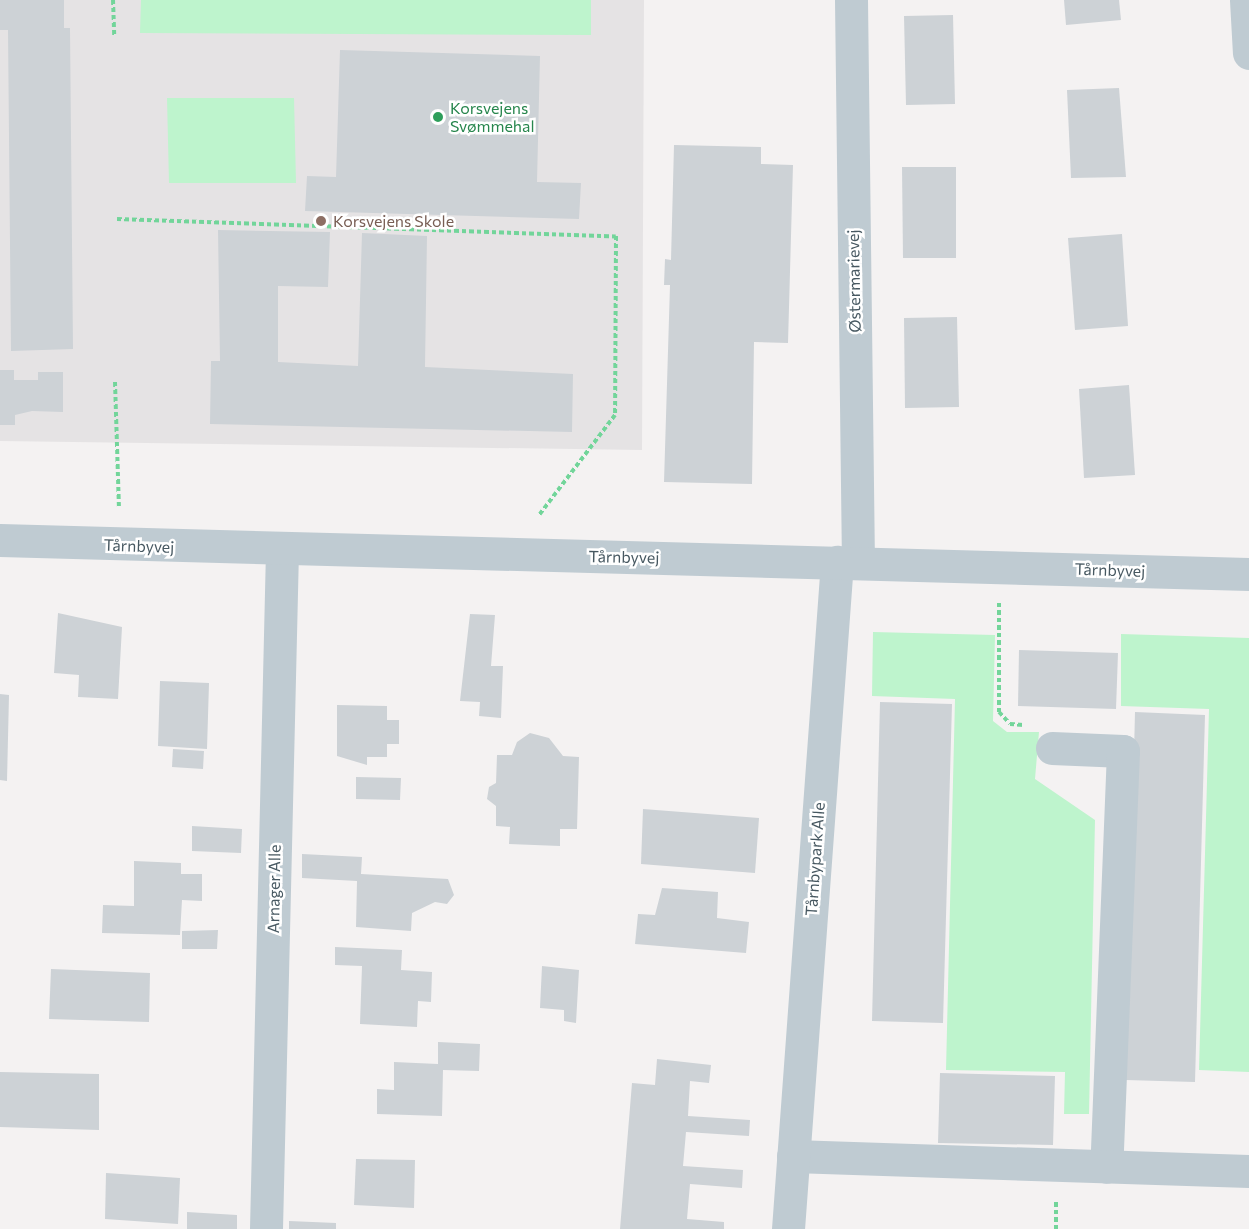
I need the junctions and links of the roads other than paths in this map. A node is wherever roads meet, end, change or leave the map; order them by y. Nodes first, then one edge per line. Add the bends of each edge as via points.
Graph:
1 (851, 0) edge
2 (1246, 0) edge
3 (1249, 53) edge
4 (0, 540) edge
5 (282, 549) junction
6 (848, 562) junction
7 (1249, 574) edge
8 (1052, 748) road end
9 (793, 1156) junction
10 (1106, 1167) junction
11 (1249, 1171) edge
12 (266, 1229) edge
13 (788, 1229) edge

1 - 6 street, Østermarievej
2 - 3 street
4 - 5 street, Tårnbyvej
5 - 6 street, Tårnbyvej
5 - 12 street, Arnager Alle
6 - 7 street, Tårnbyvej
6 - 9 street, Tårnbypark Alle
8 - 10 street via 1124,751
9 - 10 street
9 - 13 street, Tårnbypark Alle
10 - 11 street

